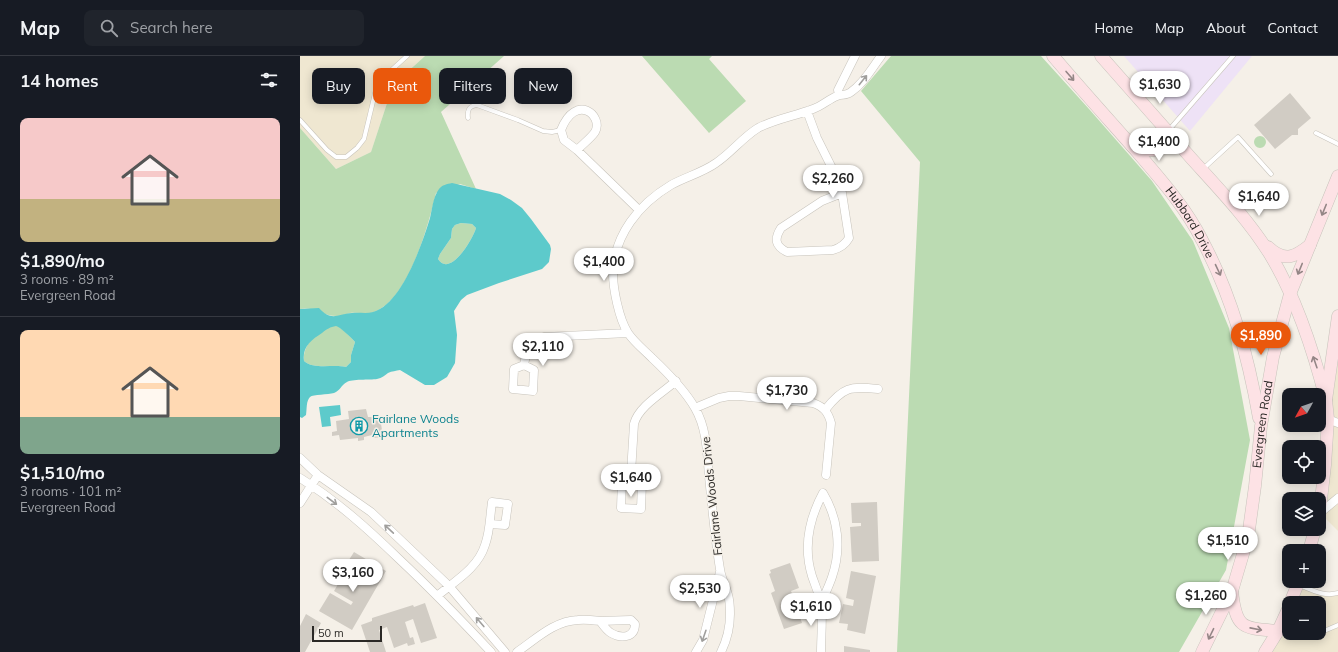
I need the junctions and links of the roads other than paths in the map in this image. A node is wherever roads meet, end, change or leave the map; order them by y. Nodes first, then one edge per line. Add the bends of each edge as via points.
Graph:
1 (407, 56) edge
2 (855, 56) edge
3 (881, 56) edge
4 (1052, 56) edge
5 (1100, 56) edge
6 (1232, 56) edge
7 (838, 95) junction
8 (807, 111) junction
9 (468, 118) dead end
10 (300, 120) edge
11 (561, 130) junction
12 (1169, 133) junction
13 (1316, 133) dead end
14 (1338, 144) edge
15 (1132, 146) junction
16 (577, 150) junction
17 (1202, 170) junction
18 (1271, 174) dead end
19 (1338, 176) edge
20 (842, 193) junction
21 (639, 210) junction
22 (1262, 242) junction
23 (1310, 245) junction
24 (1290, 294) junction
25 (1338, 316) edge
26 (628, 333) junction
27 (524, 365) dead end
28 (676, 381) junction
29 (1323, 388) edge
30 (878, 389) dead end
31 (1326, 400) joint
32 (695, 408) junction
33 (825, 410) junction
34 (1333, 421) edge
35 (1260, 426) junction
36 (300, 458) edge
37 (631, 473) dead end
38 (826, 475) dead end
39 (318, 476) junction
40 (300, 478) edge
41 (312, 486) junction
42 (1322, 492) edge
43 (1338, 498) edge
44 (300, 503) edge
45 (1326, 509) edge
46 (490, 524) dead end
47 (720, 572) junction
48 (449, 586) junction
49 (1308, 588) edge
50 (1232, 591) junction
51 (1338, 593) edge
52 (437, 596) junction
53 (821, 603) junction
54 (600, 621) dead end
55 (1338, 625) edge
56 (1326, 631) edge
57 (1282, 632) edge
58 (1282, 636) edge
59 (491, 652) edge
60 (505, 652) edge
61 (517, 652) edge
62 (696, 652) edge
63 (721, 652) edge
64 (821, 652) edge
65 (1202, 652) edge
66 (1265, 652) edge

1 - 10 lane via 377,85 364,139 346,156 336,157 327,150
2 - 7 street
7 -> 3 street, Fairlane Woods Drive via 844,96 858,87
4 -> 15 street, Hubbard Drive
5 - 12 street
6 - 12 lane
7 - 8 street, Fairlane Woods Drive
8 - 20 street
8 - 21 street, Fairlane Woods Drive via 758,128 715,164 671,185
9 - 11 lane via 469,108 477,105 543,131
11 - 16 street via 564,140
11 - 16 street via 565,120 574,110 583,108 591,112 596,121 596,131
12 - 15 street via 1163,146 1157,150 1142,150
12 - 17 street
13 - 14 lane
15 -> 35 street, Hubbard Drive via 1170,190 1202,238 1219,272 1242,338
16 - 21 street
17 - 18 lane via 1238,137
17 - 22 street
19 -> 23 street, Evergreen Road
20 - 20 street via 849,238 846,244 833,250 787,252 781,249 777,243 777,234 781,228 822,201
21 - 26 street, Fairlane Woods Drive via 622,236 616,251 613,278 619,312
22 - 23 street via 1274,253 1291,257
22 - 24 street
23 -> 24 street, Evergreen Road
29 -> 24 street
24 - 35 street, Evergreen Road via 1273,357
25 - 31 street
26 - 27 street via 537,339 528,348
26 - 28 street, Fairlane Woods Drive
28 - 32 street, Fairlane Woods Drive
28 - 37 street via 636,418
30 - 33 street via 849,389 833,399
31 - 34 street
32 - 33 street via 719,398 739,396 813,403
32 - 47 street, Fairlane Woods Drive via 707,444
33 - 38 street via 831,423
34 - 42 street
35 - 50 street, Evergreen Road via 1248,537
36 - 39 street
39 - 41 street
48 -> 39 street via 371,512
40 - 41 street
41 - 44 street
41 -> 52 street via 362,524
43 - 45 street
46 - 48 street via 482,553 473,565
47 -> 62 street, Fairlane Woods Drive via 703,640
47 - 63 street, Fairlane Woods Drive via 728,595 730,613 730,629
48 - 52 street
60 -> 48 street
49 - 51 lane via 1319,594
50 -> 57 street via 1234,607 1242,625
50 -> 65 street, Evergreen Road
52 - 59 street
53 - 53 street via 832,578 838,550 834,518 830,505 822,493 811,520 807,548 808,562
53 - 64 street
54 - 61 street via 577,620 557,624
55 - 56 lane
58 - 66 street

